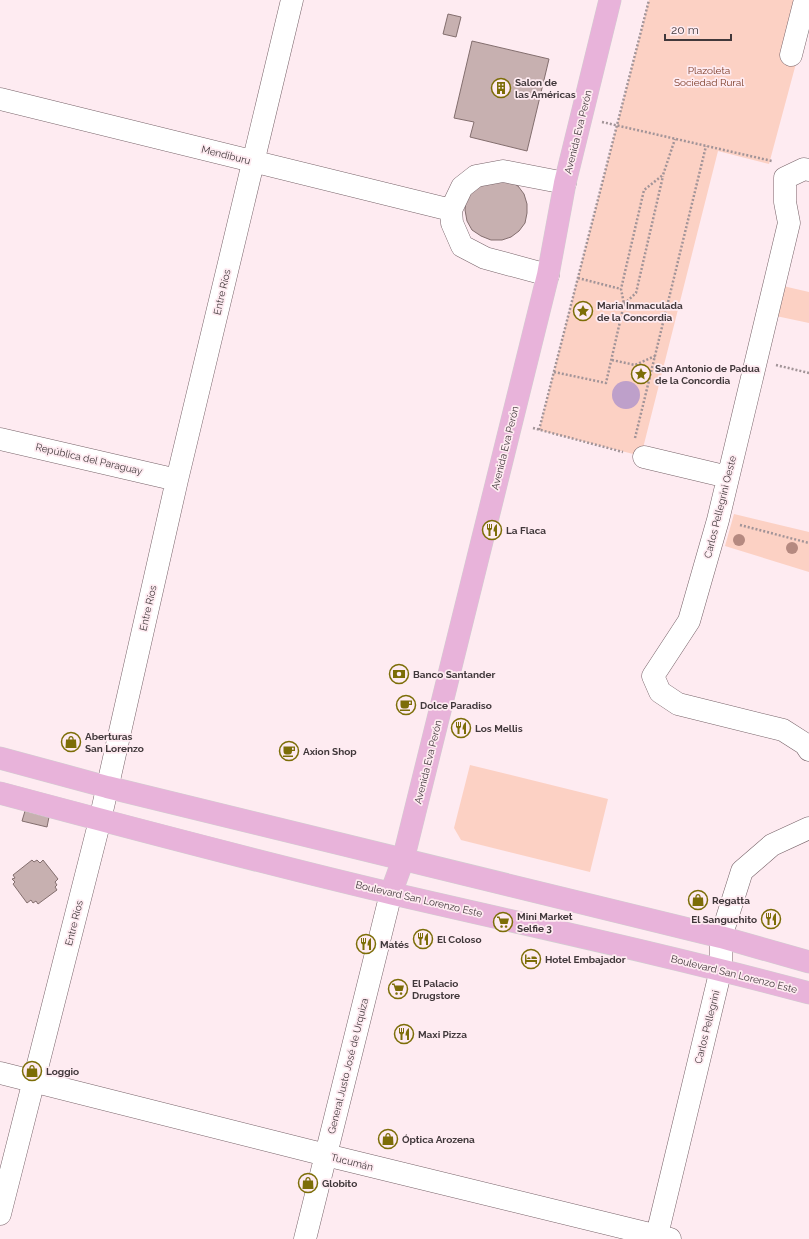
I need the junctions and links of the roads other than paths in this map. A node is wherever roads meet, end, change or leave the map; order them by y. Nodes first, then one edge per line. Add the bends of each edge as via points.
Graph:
1 (292, 0) edge
2 (610, 0) edge
3 (805, 0) edge
4 (791, 55) dead end
5 (0, 99) edge
6 (253, 162) junction
7 (806, 169) edge
8 (565, 183) junction
9 (451, 210) junction
10 (548, 275) junction
11 (0, 439) edge
12 (638, 455) road end
13 (728, 477) junction
14 (177, 480) junction
15 (809, 750) edge
16 (0, 758) edge
17 (107, 787) junction
18 (0, 793) edge
19 (100, 820) junction
20 (809, 828) edge
21 (403, 860) junction
22 (391, 893) junction
23 (721, 937) junction
24 (809, 962) edge
25 (721, 969) junction
26 (809, 993) edge
27 (0, 1073) edge
28 (34, 1082) junction
29 (326, 1155) junction
30 (0, 1214) edge
31 (661, 1238) edge
32 (305, 1239) edge

1 - 6 street, Entre Ríos
2 - 8 main road, Avenida Eva Perón
3 - 4 street
5 - 6 street, Mendiburu
6 - 9 street, Mendiburu
6 - 14 street, Entre Ríos
7 - 13 street, Carlos Pellegrini Oeste via 785,178 785,202 789,223
8 - 9 street via 503,171 476,176 462,187
8 - 10 main road, Avenida Eva Perón
9 - 10 street via 452,223 462,246 485,258
10 - 21 main road, Avenida Eva Perón
11 - 14 street, República del Paraguay
12 - 13 street
13 - 15 street, Carlos Pellegrini Oeste via 689,621 653,676 660,692 678,704 783,730 805,744
14 - 17 street, Entre Ríos
16 - 17 main road
17 - 19 street, Entre Ríos
17 - 21 main road
18 - 19 main road, Boulevard San Lorenzo Este
19 - 22 main road, Boulevard San Lorenzo Este
19 - 28 street, Entre Ríos
20 - 23 street, Carlos Pellegrini via 772,844 742,871
21 - 22 main road, Avenida Eva Perón
21 - 23 main road
22 - 25 main road, Boulevard San Lorenzo Este
22 - 29 street, General Justo José de Urquiza
23 - 24 main road
23 - 25 street, Carlos Pellegrini
25 - 26 main road, Boulevard San Lorenzo Este
25 - 31 street, Carlos Pellegrini
27 - 28 street, Tucumán
28 - 29 street, Tucumán
28 - 30 street, Entre Ríos
29 - 31 street, Tucumán
29 - 32 street, General Justo José de Urquiza

